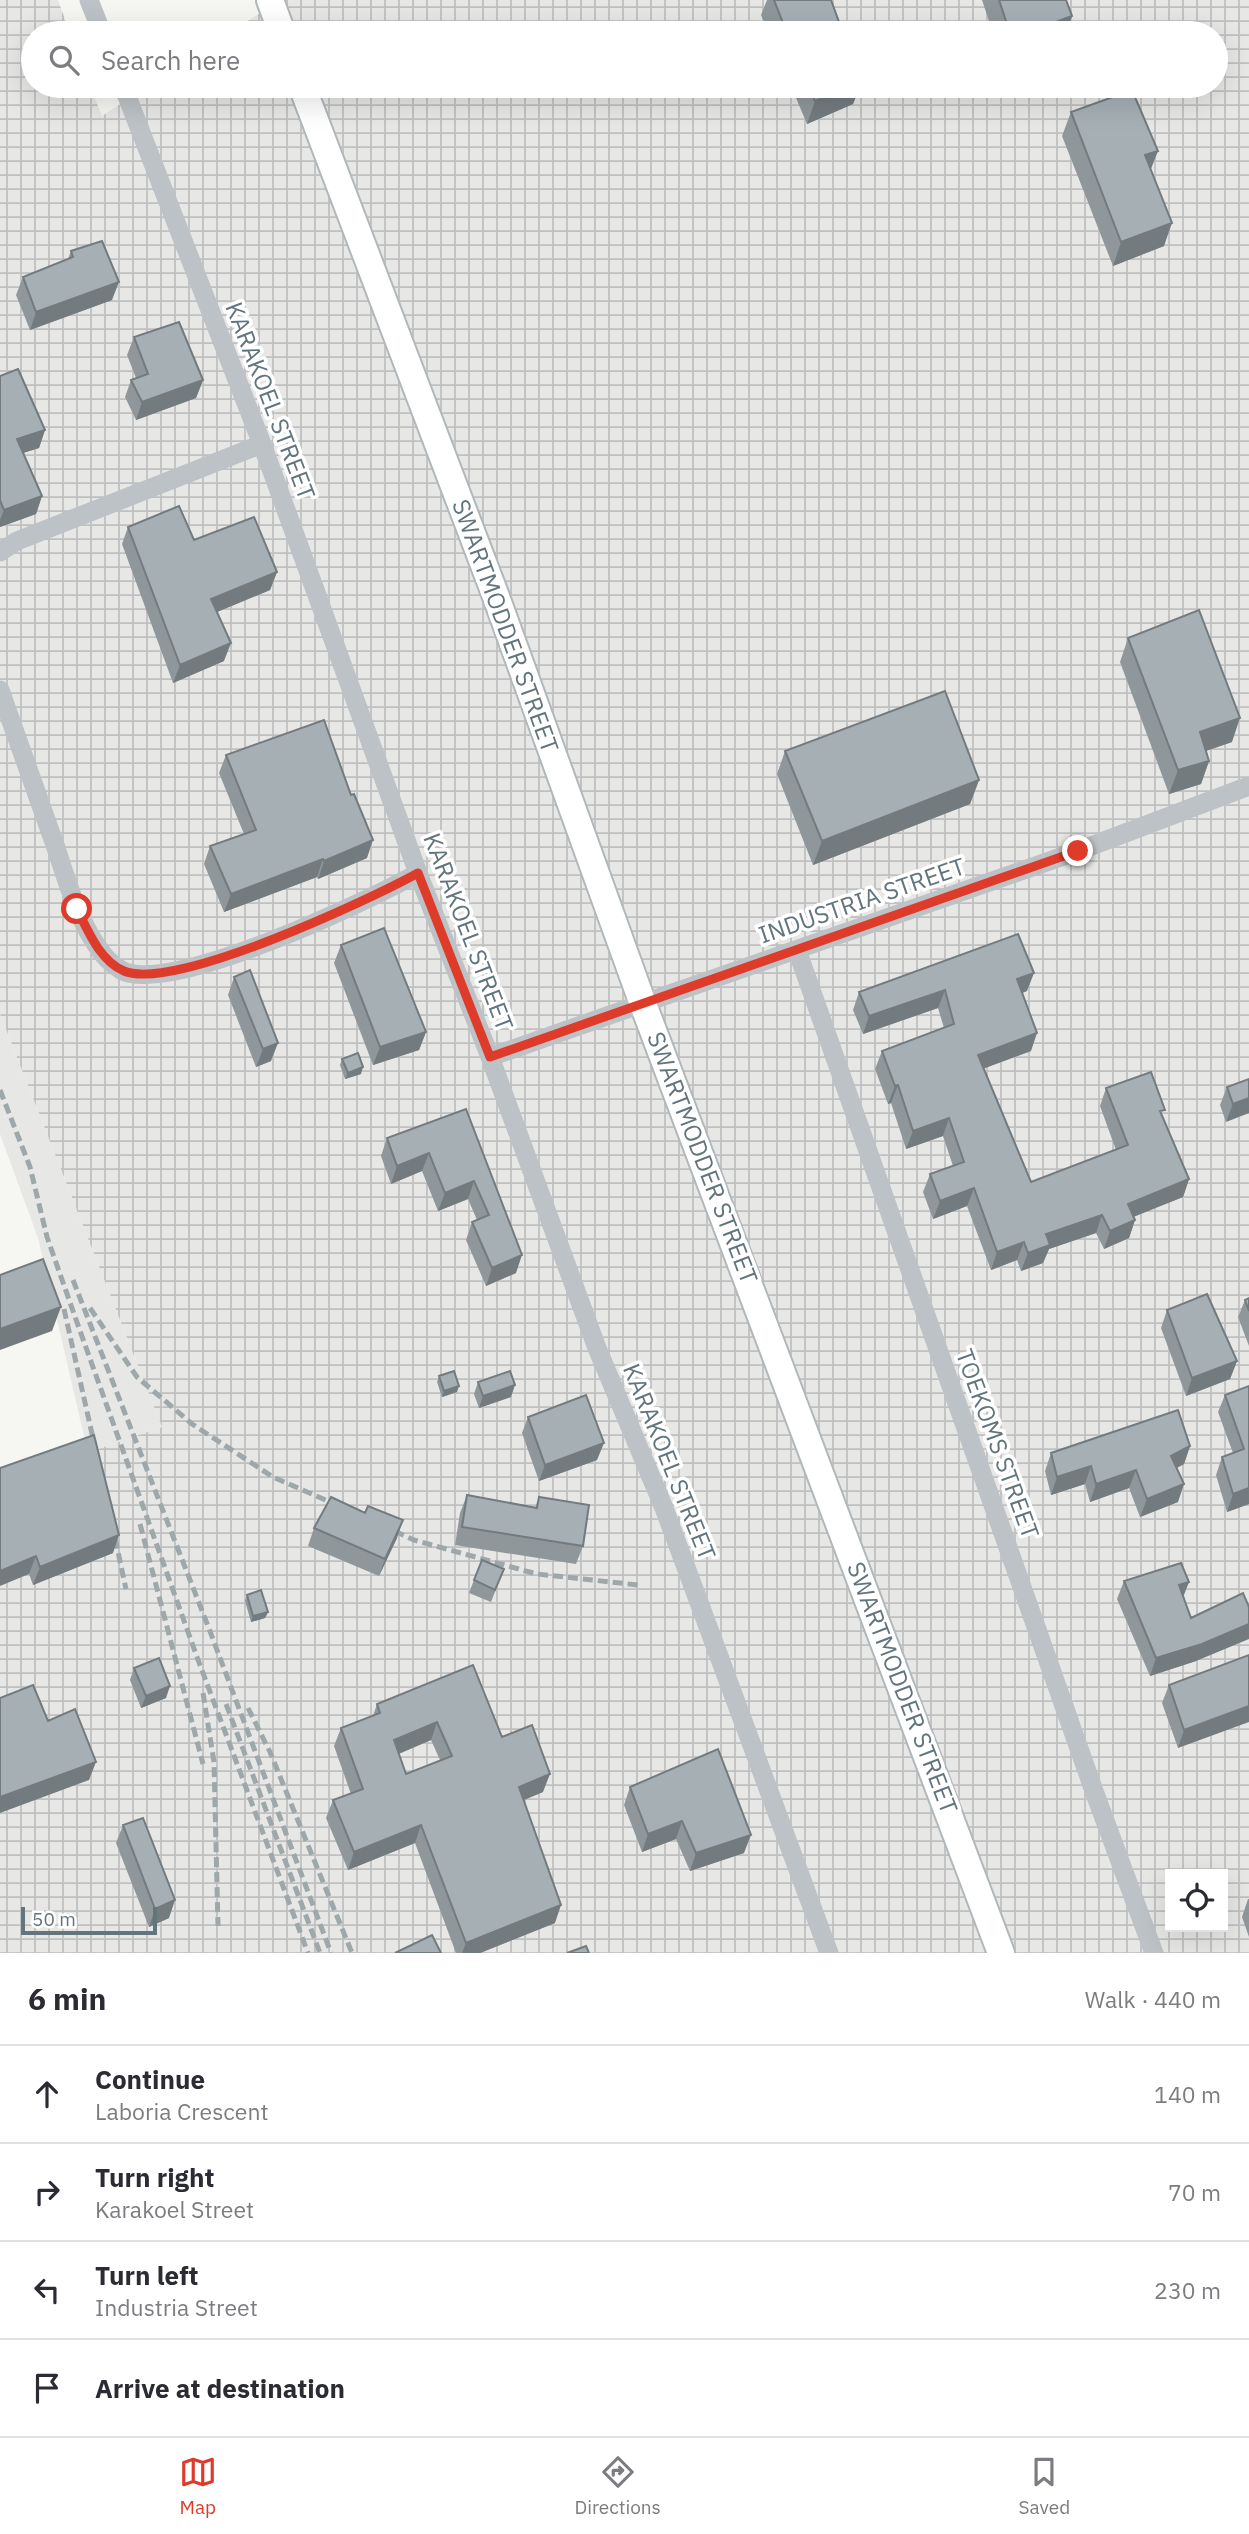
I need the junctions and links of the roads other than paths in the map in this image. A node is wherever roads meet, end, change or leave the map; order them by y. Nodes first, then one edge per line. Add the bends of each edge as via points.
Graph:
1 (89, 0) edge
2 (270, 0) edge
3 (97, 21) edge
4 (278, 21) edge
5 (128, 98) edge
6 (307, 98) edge
7 (262, 444) junction
8 (0, 552) edge
9 (0, 690) edge
10 (1249, 786) edge
11 (418, 873) junction
12 (797, 950) junction
13 (643, 1004) junction
14 (490, 1057) junction
15 (829, 1953) edge
16 (1001, 1953) edge
17 (1154, 1953) edge

1 - 3 street
2 - 4 main road
5 - 7 street, KARAKOEL STREET
6 - 13 main road, SWARTMODDER STREET via 498,602
7 - 8 street via 17,541
7 - 11 street, KARAKOEL STREET
9 - 11 street via 77,909 96,945 121,970 150,976 204,965 386,891
10 - 12 street, INDUSTRIA STREET
11 - 14 street, KARAKOEL STREET
12 - 13 street, INDUSTRIA STREET
12 - 17 street, TOEKOMS STREET
13 - 14 street, INDUSTRIA STREET
13 - 16 main road, SWARTMODDER STREET
14 - 15 street, KARAKOEL STREET

